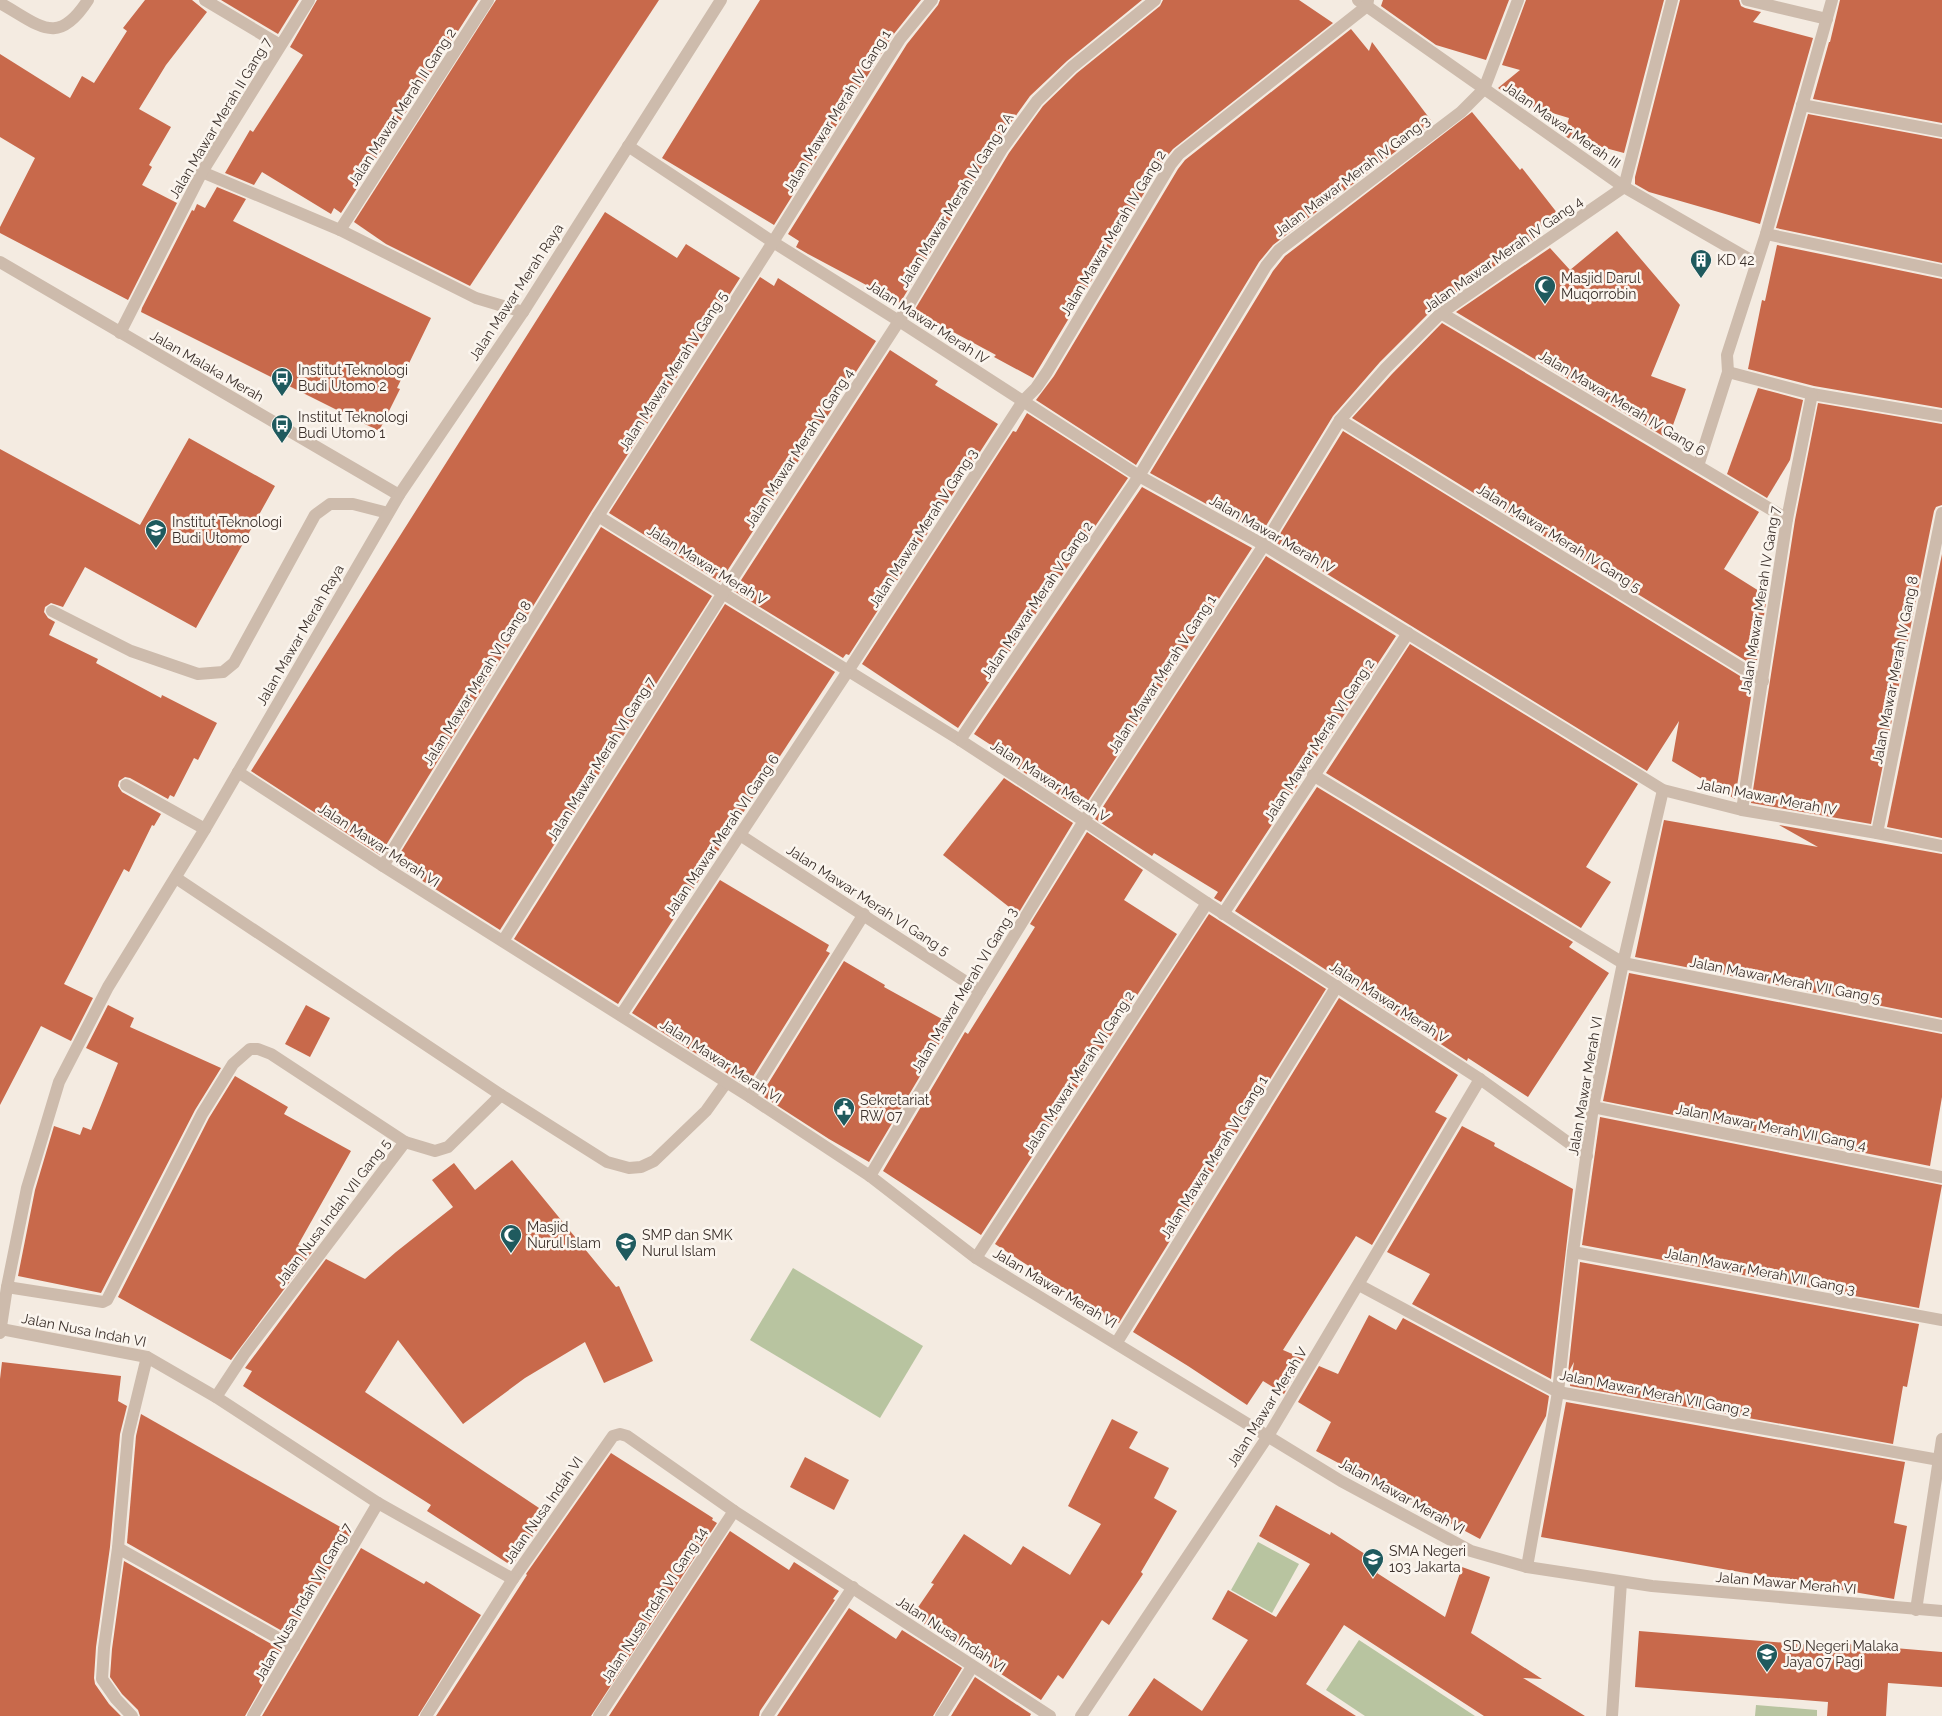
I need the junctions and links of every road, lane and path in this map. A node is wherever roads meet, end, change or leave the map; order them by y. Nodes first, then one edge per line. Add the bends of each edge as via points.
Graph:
1 (88, 0) edge
2 (205, 0) edge
3 (309, 0) edge
4 (488, 0) edge
5 (721, 0) edge
6 (932, 0) edge
7 (1155, 0) edge
8 (1518, 0) edge
9 (1672, 0) edge
10 (1747, 0) edge
11 (1832, 0) edge
12 (1365, 2) edge
13 (0, 3) edge
14 (1827, 19) junction
15 (280, 45) junction
16 (1484, 88) junction
17 (1802, 105) junction
18 (1942, 131) edge
19 (628, 146) junction
20 (202, 172) junction
21 (1624, 187) junction
22 (340, 230) junction
23 (1766, 234) junction
24 (773, 242) junction
25 (0, 262) edge
26 (1756, 263) junction
27 (1942, 271) edge
28 (523, 312) junction
29 (1440, 313) junction
30 (899, 320) junction
31 (120, 333) junction
32 (1728, 372) junction
33 (1812, 394) junction
34 (1022, 401) junction
35 (1942, 416) edge
36 (1340, 420) junction
37 (1698, 466) junction
38 (1139, 476) junction
39 (399, 495) junction
40 (388, 513) junction
41 (1942, 513) edge
42 (598, 516) junction
43 (1787, 519) junction
44 (1264, 544) junction
45 (723, 593) junction
46 (52, 611) dead end
47 (1408, 633) junction
48 (848, 670) junction
49 (1763, 681) junction
50 (960, 740) junction
51 (238, 772) junction
52 (1313, 775) junction
53 (126, 785) dead end
54 (1663, 790) junction
55 (1742, 810) junction
56 (1084, 821) junction
57 (205, 829) junction
58 (1877, 833) junction
59 (740, 835) junction
60 (1942, 846) edge
61 (382, 866) junction
62 (176, 878) junction
63 (1207, 903) junction
64 (864, 914) junction
65 (1223, 914) junction
66 (503, 941) junction
67 (1623, 963) junction
68 (1337, 986) junction
69 (980, 991) junction
70 (621, 1015) junction
71 (1942, 1026) edge
72 (1480, 1079) junction
73 (726, 1083) junction
74 (501, 1096) junction
75 (750, 1097) junction
76 (1593, 1107) junction
77 (405, 1142) junction
78 (1587, 1156) junction
79 (870, 1176) junction
80 (1942, 1177) edge
81 (1573, 1252) junction
82 (976, 1258) junction
83 (1359, 1284) junction
84 (7, 1287) junction
85 (1942, 1320) edge
86 (1, 1329) edge
87 (0, 1333) edge
88 (1117, 1342) junction
89 (147, 1357) junction
90 (1558, 1392) junction
91 (216, 1397) junction
92 (1268, 1436) junction
93 (1942, 1439) edge
94 (1939, 1460) junction
95 (378, 1503) junction
96 (734, 1511) junction
97 (118, 1548) junction
98 (1527, 1567) junction
99 (513, 1579) junction
100 (1621, 1582) junction
101 (853, 1587) junction
102 (1916, 1610) junction
103 (1942, 1611) edge
104 (294, 1647) junction
105 (972, 1667) junction
106 (132, 1716) edge
107 (254, 1716) edge
108 (426, 1716) edge
109 (599, 1716) edge
110 (767, 1716) edge
111 (940, 1716) edge
112 (1050, 1716) edge
113 (1081, 1716) edge
114 (1612, 1716) edge

1 - 13 street via 78,15 56,29 45,28
2 - 15 street
3 - 15 street, Jalan Mawar Merah II Gang 7
4 - 22 street, Jalan Mawar Merah II Gang 2
5 - 19 street, Jalan Mawar Merah Raya
6 - 24 street, Jalan Mawar Merah IV Gang 1 via 900,39
7 - 30 street, Jalan Mawar Merah IV Gang 2 A via 1072,67 1037,101 1002,148
8 - 16 street
9 - 21 street
10 - 14 street
11 - 14 street
12 - 16 street, Jalan Mawar Merah III
12 - 34 street, Jalan Mawar Merah IV Gang 2 via 1179,154 1161,179 1048,372
14 - 17 street
15 - 20 street, Jalan Mawar Merah II Gang 7
16 - 21 street, Jalan Mawar Merah III
16 - 38 street, Jalan Mawar Merah IV Gang 3 via 1461,112 1279,250 1266,266
17 - 18 street
17 - 23 street
19 - 24 street, Jalan Mawar Merah IV
19 - 28 street, Jalan Mawar Merah Raya
20 - 22 street
20 - 31 street, Jalan Mawar Merah II Gang 7
21 - 26 street, Jalan Mawar Merah III
21 - 29 street, Jalan Mawar Merah IV Gang 4
22 - 28 street via 476,298
23 - 26 street
23 - 27 street
24 - 30 street, Jalan Mawar Merah IV
24 - 42 street, Jalan Mawar Merah V Gang 5
25 - 31 street, Jalan Malaka Merah
26 - 32 street via 1727,355
28 - 39 street, Jalan Mawar Merah Raya
29 - 36 street, Jalan Mawar Merah IV Gang 4
29 - 37 street, Jalan Mawar Merah IV Gang 6
30 - 34 street, Jalan Mawar Merah IV
30 - 45 street, Jalan Mawar Merah V Gang 4
31 - 39 street, Jalan Malaka Merah
32 - 33 street
32 - 37 street
33 - 35 street
33 - 43 street, Jalan Mawar Merah IV Gang 7
34 - 38 street, Jalan Mawar Merah IV
34 - 48 street, Jalan Mawar Merah V Gang 3
36 - 44 street, Jalan Mawar Merah IV Gang 4
36 - 49 street, Jalan Mawar Merah IV Gang 5
37 - 43 street, Jalan Mawar Merah IV Gang 6
38 - 44 street, Jalan Mawar Merah IV
38 - 50 street, Jalan Mawar Merah V Gang 2
39 - 40 street, Jalan Mawar Merah Raya
40 - 46 street via 353,504 330,504 315,515 234,663 223,672 198,674 130,651
40 - 51 street, Jalan Mawar Merah Raya
41 - 58 street, Jalan Mawar Merah IV Gang 8
42 - 45 street, Jalan Mawar Merah V
42 - 61 street, Jalan Mawar Merah VI Gang 8
43 - 49 street, Jalan Mawar Merah IV Gang 7
44 - 47 street, Jalan Mawar Merah IV
44 - 56 street, Jalan Mawar Merah V Gang 1
45 - 48 street, Jalan Mawar Merah V
45 - 66 street, Jalan Mawar Merah VI Gang 7
47 - 52 street, Jalan Mawar Merah VI Gang 2
47 - 54 street, Jalan Mawar Merah IV
48 - 50 street, Jalan Mawar Merah V
48 - 59 street, Jalan Mawar Merah VI Gang 6
49 - 55 street, Jalan Mawar Merah IV Gang 7
50 - 56 street, Jalan Mawar Merah V
51 - 57 street, Jalan Mawar Merah Raya
51 - 61 street, Jalan Mawar Merah VI
52 - 65 street, Jalan Mawar Merah VI Gang 2
52 - 67 street
53 - 57 street
54 - 55 street, Jalan Mawar Merah IV
54 - 67 street, Jalan Mawar Merah VI
55 - 58 street, Jalan Mawar Merah IV
56 - 63 street, Jalan Mawar Merah V
56 - 69 street, Jalan Mawar Merah VI Gang 3
57 - 62 street, Jalan Mawar Merah Raya
58 - 60 street, Jalan Mawar Merah IV
59 - 64 street, Jalan Mawar Merah VI Gang 5
59 - 70 street, Jalan Mawar Merah VI Gang 6
61 - 66 street, Jalan Mawar Merah VI
62 - 74 street
62 - 84 street, Jalan Mawar Merah Raya via 108,987 59,1082 27,1188
63 - 65 street, Jalan Mawar Merah V
63 - 82 street, Jalan Mawar Merah VI Gang 2
64 - 69 street, Jalan Mawar Merah VI Gang 5
64 - 75 street
65 - 68 street, Jalan Mawar Merah V
66 - 70 street, Jalan Mawar Merah VI
67 - 71 street, Jalan Mawar Merah VII Gang 5
67 - 76 street, Jalan Mawar Merah VI
68 - 72 street, Jalan Mawar Merah V
68 - 88 street, Jalan Mawar Merah VI Gang 1
69 - 79 street, Jalan Mawar Merah VI Gang 3
70 - 73 street, Jalan Mawar Merah VI
72 - 78 street, Jalan Mawar Merah V
72 - 83 street, Jalan Mawar Merah V
73 - 74 street via 706,1111 654,1161 629,1168 608,1162
73 - 75 street, Jalan Mawar Merah VI
74 - 77 street via 448,1147 435,1151
75 - 79 street, Jalan Mawar Merah VI
76 - 78 street, Jalan Mawar Merah VI
76 - 80 street, Jalan Mawar Merah VII Gang 4
77 - 84 street, Jalan Nusa Indah VII Gang 5 via 271,1054 250,1048 233,1064 202,1114 111,1295 103,1302
77 - 91 street, Jalan Nusa Indah VII Gang 5 via 245,1353
78 - 81 street, Jalan Mawar Merah VI
79 - 82 street, Jalan Mawar Merah VI
81 - 85 street, Jalan Mawar Merah VII Gang 3
81 - 90 street, Jalan Mawar Merah VI
82 - 88 street, Jalan Mawar Merah VI
83 - 90 street, Jalan Mawar Merah VII Gang 2
83 - 92 street, Jalan Mawar Merah V
84 - 86 street, Jalan Mawar Merah Raya
86 - 87 street, Jalan Mawar Merah Raya
86 - 89 street, Jalan Nusa Indah VI
88 - 92 street, Jalan Mawar Merah VI
89 - 91 street, Jalan Nusa Indah VI
89 - 97 street via 128,1435
90 - 94 street, Jalan Mawar Merah VII Gang 2
90 - 98 street, Jalan Mawar Merah VI
91 - 95 street, Jalan Nusa Indah VI
92 - 98 street, Jalan Mawar Merah VI via 1341,1481 1471,1551
92 - 113 street, Jalan Mawar Merah V
93 - 94 street
94 - 102 street
95 - 99 street, Jalan Nusa Indah VI
95 - 104 street, Jalan Nusa Indah VII Gang 7
96 - 99 street, Jalan Nusa Indah VI via 626,1436 613,1436
96 - 101 street, Jalan Nusa Indah VI
96 - 109 street, Jalan Nusa Indah VI Gang 14
97 - 104 street
97 - 106 street via 102,1679
98 - 100 street, Jalan Mawar Merah VI
99 - 108 street
100 - 102 street, Jalan Mawar Merah VI
100 - 114 street
101 - 105 street, Jalan Nusa Indah VI
101 - 110 street
102 - 103 street, Jalan Mawar Merah VI
104 - 107 street, Jalan Nusa Indah VII Gang 7
105 - 111 street
105 - 112 street, Jalan Nusa Indah VI

